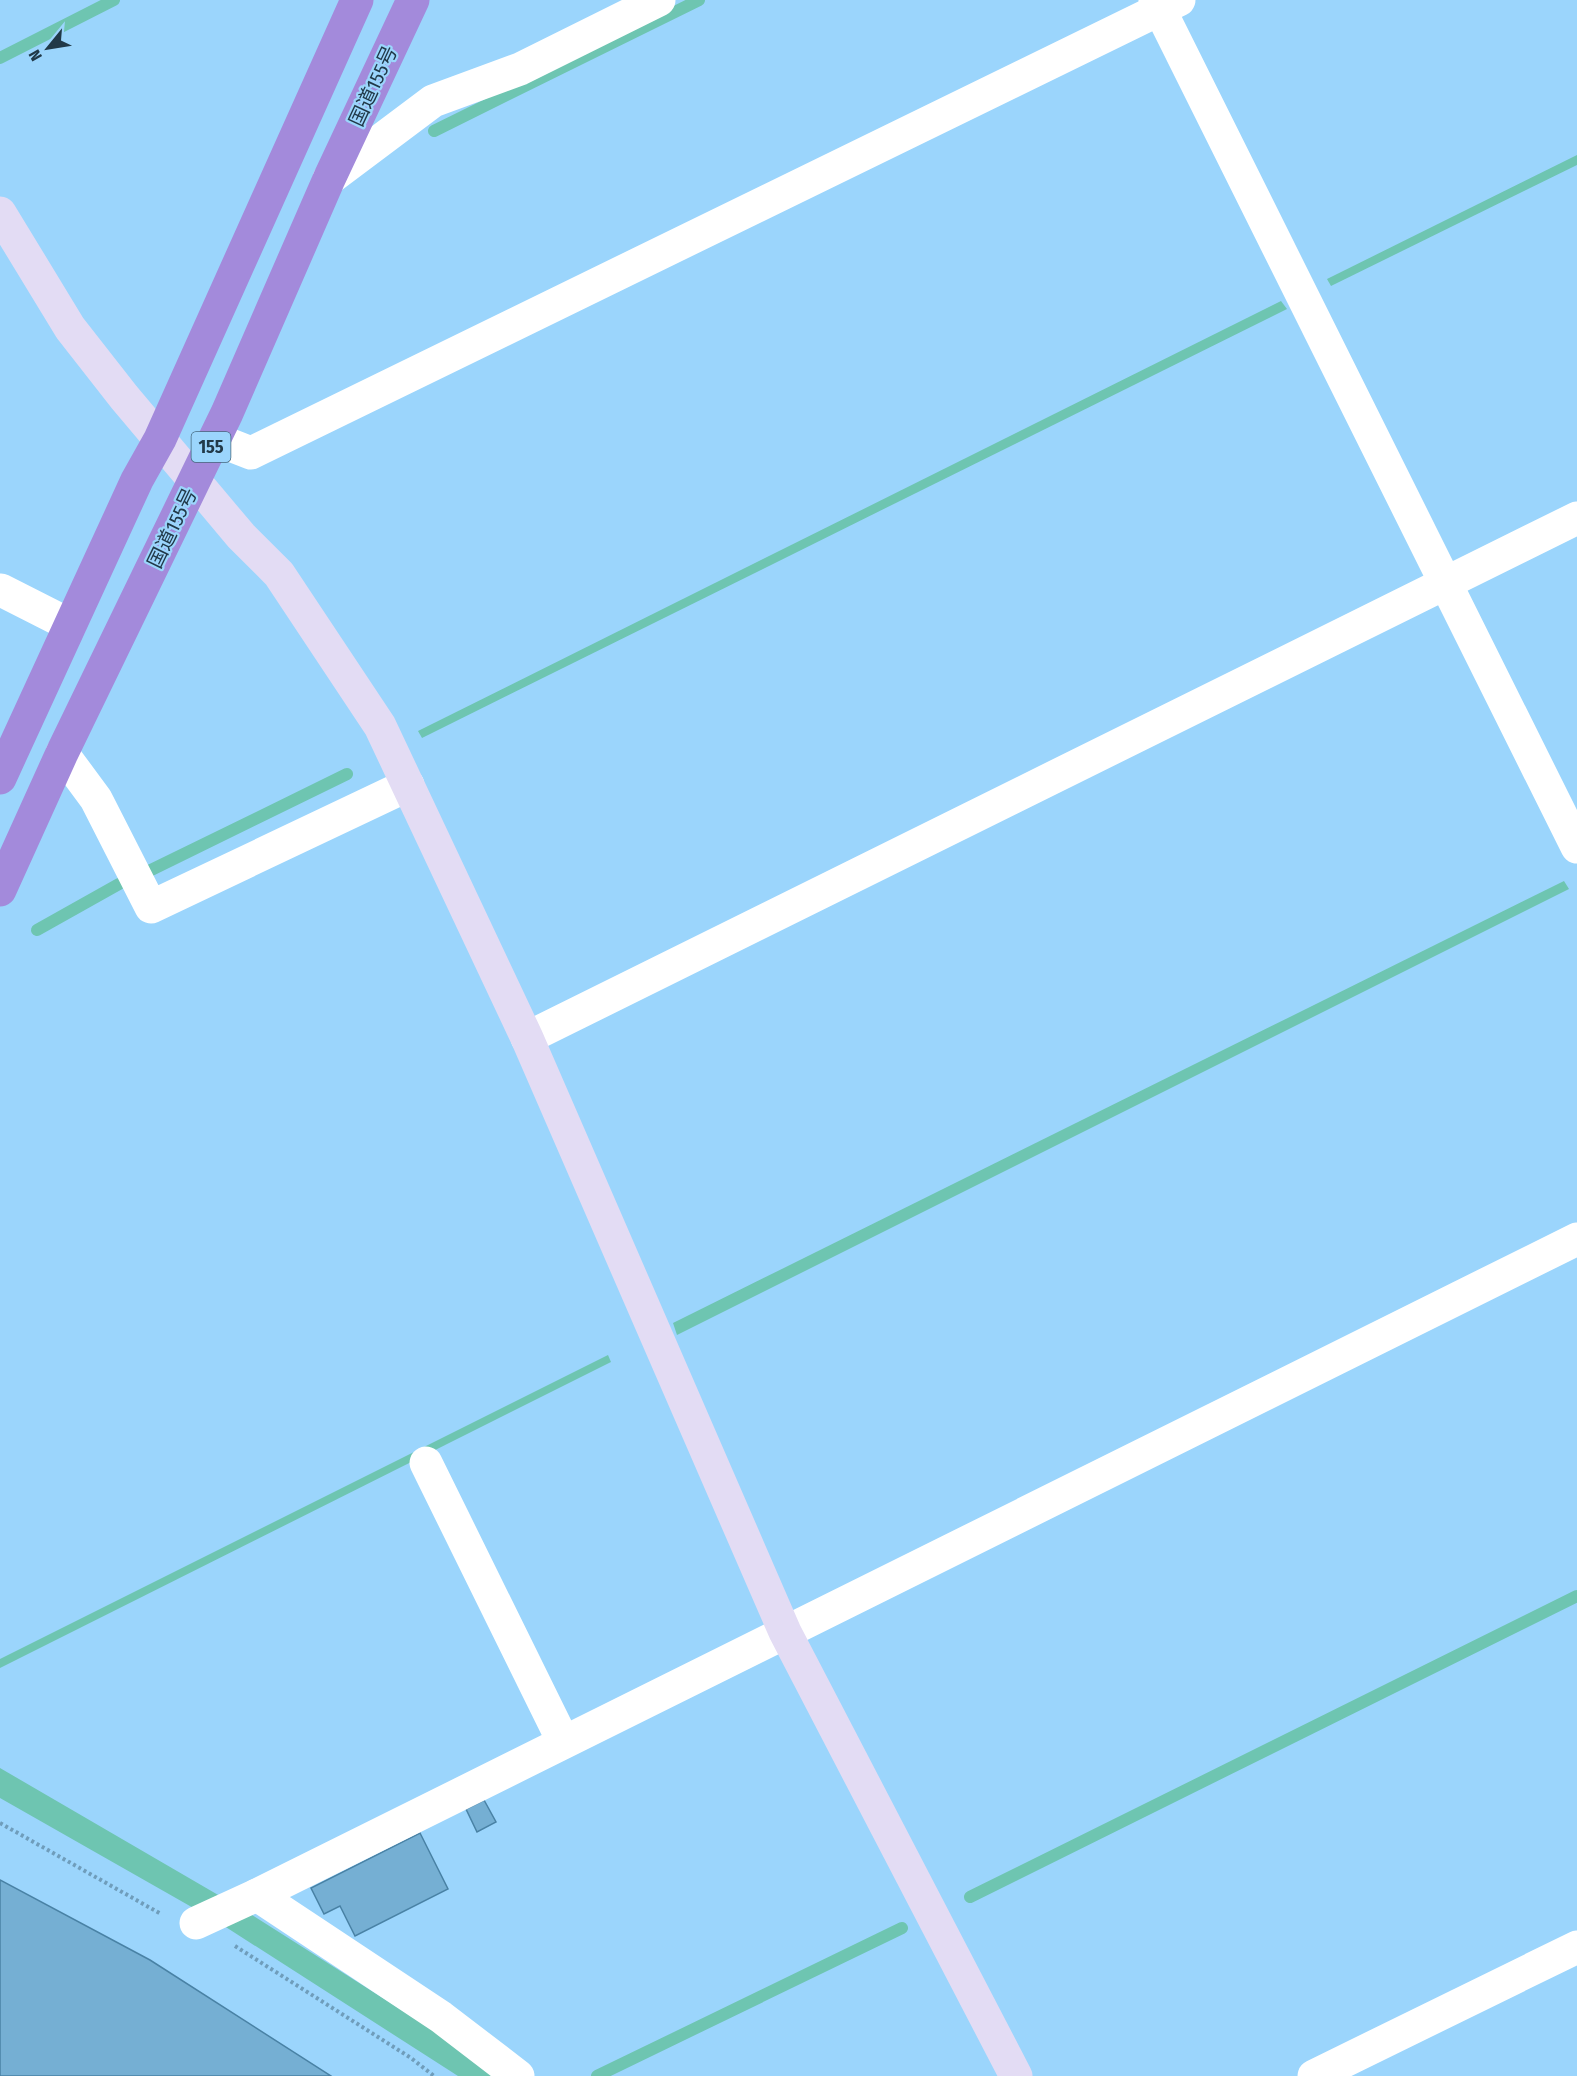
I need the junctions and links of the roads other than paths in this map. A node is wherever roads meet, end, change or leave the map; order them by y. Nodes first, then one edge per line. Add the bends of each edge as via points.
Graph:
1 (357, 0) edge
2 (413, 0) edge
3 (659, 0) edge
4 (1165, 3) edge
5 (329, 179) junction
6 (0, 213) edge
7 (160, 439) junction
8 (215, 439) junction
9 (195, 481) junction
10 (1577, 518) edge
11 (1446, 584) junction
12 (0, 591) edge
13 (70, 625) junction
14 (62, 753) junction
15 (0, 778) edge
16 (408, 785) junction
17 (1577, 847) edge
18 (0, 891) edge
19 (527, 1038) junction
20 (1577, 1239) edge
21 (426, 1463) dead end
22 (785, 1632) junction
23 (563, 1742) junction
24 (250, 1898) junction
25 (200, 1921) dead end
26 (1577, 1947) edge
27 (1014, 2073) edge
28 (518, 2076) edge
29 (1314, 2076) edge

1 - 7 highway, 155
2 - 5 highway, 国道155号 / 155
3 - 5 street via 520,69 433,101
4 - 8 street via 251,453
4 - 11 street
5 - 8 highway, 国道155号 / 155
6 - 7 street via 70,328
7 - 9 street
7 - 13 highway, 155
8 - 9 highway, 国道155号 / 155
9 - 14 highway, 国道155号 / 155
9 - 16 street via 279,574 380,726
10 - 11 street
11 - 17 street
11 - 19 street
12 - 13 street
13 - 15 highway, 155
14 - 16 street via 96,799 152,907
14 - 18 highway, 国道155号 / 155
16 - 19 street
19 - 22 street
20 - 22 street
21 - 23 street
22 - 23 street
22 - 27 street
23 - 24 street
24 - 25 street
24 - 28 street via 441,2017
26 - 29 street

